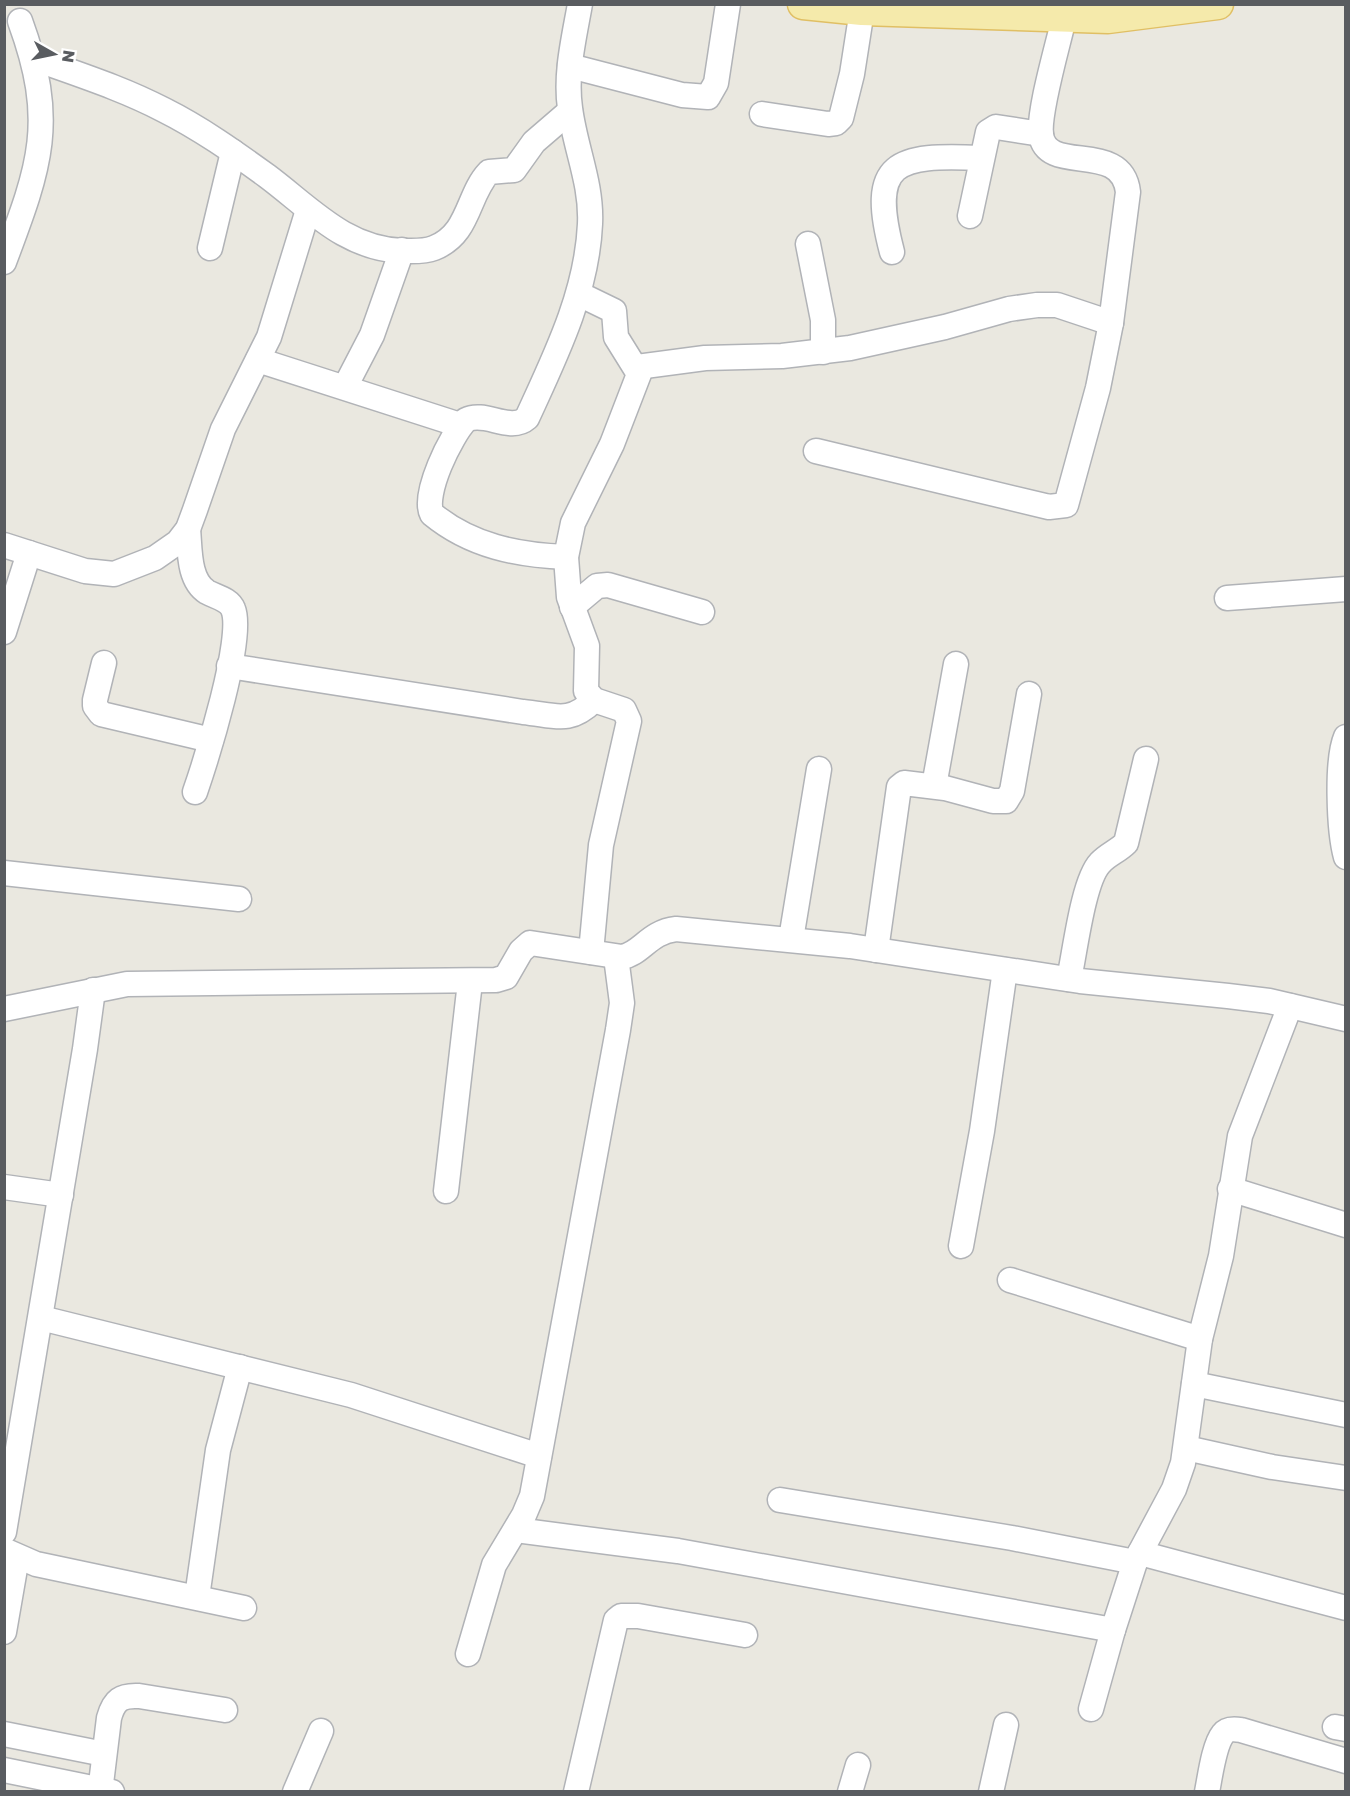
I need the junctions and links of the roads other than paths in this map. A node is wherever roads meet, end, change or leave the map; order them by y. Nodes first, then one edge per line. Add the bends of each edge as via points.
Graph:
1 (580, 4) edge
2 (728, 4) edge
3 (803, 4) edge
4 (1202, 6) edge
5 (862, 10) junction
6 (1064, 18) junction
7 (20, 21) dead end
8 (33, 58) junction
9 (570, 66) junction
10 (570, 111) junction
11 (762, 114) dead end
12 (1041, 134) junction
13 (233, 152) junction
14 (981, 158) junction
15 (308, 210) junction
16 (970, 216) dead end
17 (808, 244) dead end
18 (210, 248) dead end
19 (402, 250) junction
20 (892, 252) dead end
21 (4, 262) edge
22 (579, 294) junction
23 (1111, 323) junction
24 (823, 352) junction
25 (258, 360) junction
26 (637, 367) junction
27 (345, 387) junction
28 (460, 425) junction
29 (816, 450) dead end
30 (188, 529) junction
31 (4, 545) edge
32 (29, 553) junction
33 (566, 557) junction
34 (1346, 589) edge
35 (1227, 598) dead end
36 (572, 607) junction
37 (702, 612) dead end
38 (4, 632) edge
39 (104, 663) dead end
40 (956, 664) dead end
41 (229, 666) junction
42 (1029, 694) dead end
43 (594, 700) junction
44 (1346, 737) edge
45 (211, 740) junction
46 (1146, 759) dead end
47 (819, 769) dead end
48 (934, 786) junction
49 (195, 792) dead end
50 (1346, 857) edge
51 (4, 873) edge
52 (239, 899) dead end
53 (790, 939) junction
54 (876, 950) junction
55 (591, 952) junction
56 (616, 957) junction
57 (1005, 969) junction
58 (1069, 980) junction
59 (470, 982) junction
60 (93, 990) junction
61 (1290, 1006) junction
62 (4, 1009) edge
63 (1346, 1019) edge
64 (4, 1187) edge
65 (1230, 1189) junction
66 (446, 1191) dead end
67 (61, 1195) junction
68 (1346, 1226) edge
69 (961, 1246) dead end
70 (1010, 1280) dead end
71 (40, 1318) junction
72 (1200, 1339) junction
73 (240, 1367) junction
74 (1194, 1384) junction
75 (1346, 1415) edge
76 (1186, 1448) junction
77 (539, 1456) junction
78 (1346, 1478) edge
79 (780, 1500) dead end
80 (516, 1530) junction
81 (4, 1532) edge
82 (11, 1554) edge
83 (1138, 1558) junction
84 (197, 1598) junction
85 (244, 1608) dead end
86 (1346, 1608) edge
87 (1113, 1629) junction
88 (4, 1632) edge
89 (745, 1635) dead end
90 (468, 1654) dead end
91 (1091, 1709) dead end
92 (225, 1710) dead end
93 (1006, 1725) dead end
94 (321, 1731) dead end
95 (4, 1734) edge
96 (104, 1754) junction
97 (1346, 1761) edge
98 (858, 1765) dead end
99 (4, 1770) edge
100 (104, 1791) edge
101 (295, 1791) edge
102 (576, 1791) edge
103 (850, 1791) edge
104 (991, 1791) edge
105 (1207, 1791) edge

1 - 9 street
2 - 9 street via 716,83 708,97 682,95
3 - 5 main road
4 - 6 main road via 1137,16
5 - 6 main road
5 - 11 street via 842,118 828,124
6 - 12 street
7 - 8 street
8 - 13 street via 164,110
8 - 21 street via 42,106 40,153
9 - 10 street
10 - 19 street via 534,142 514,170 489,172 461,225 449,238 435,248
10 - 22 street via 590,198 588,251
12 - 14 street via 991,128
12 - 23 street via 1050,151 1110,165 1126,180 1125,224
13 - 15 street
13 - 18 street
14 - 16 street
14 - 20 street via 916,159 899,165 891,173 882,200
15 - 19 street via 349,238 372,247
15 - 25 street via 269,337
17 - 24 street via 823,320
19 - 27 street via 372,335
22 - 26 street via 614,311 619,343
22 - 28 street via 527,418 514,423 471,417
23 - 24 street via 1057,305 1036,305 880,343
23 - 29 street via 1069,500 1062,507 935,482
24 - 26 street via 705,358
25 - 27 street
25 - 30 street via 223,429
26 - 33 street via 638,381 573,524
27 - 28 street
28 - 33 street via 430,495 432,514 450,528 487,545 538,556
30 - 32 street via 178,542 155,558 114,574 85,571
30 - 41 street via 198,584 233,609 234,639
31 - 32 street
32 - 38 street
33 - 36 street
34 - 35 street
36 - 37 street via 597,586 608,585
36 - 43 street via 585,639 586,691
39 - 45 street via 95,700 101,714
40 - 48 street
41 - 43 street via 570,717 581,713
41 - 45 street
42 - 48 street via 1012,791 1006,801
43 - 55 street via 624,710 629,728 605,825
44 - 50 street via 1340,776
45 - 49 street
46 - 58 street via 1126,843 1100,863 1090,881
47 - 53 street
48 - 54 street via 909,782 897,792
51 - 52 street
53 - 54 street
53 - 56 street via 676,929 656,934 627,956
54 - 57 street
55 - 56 street
55 - 59 street via 530,943 506,977
56 - 77 street via 622,1003 618,1030
57 - 58 street
57 - 69 street
58 - 61 street
59 - 60 street via 159,983
59 - 66 street
60 - 62 street
60 - 67 street
61 - 63 street
61 - 65 street via 1240,1136
64 - 67 street
65 - 68 street
65 - 72 street via 1221,1256
67 - 71 street
70 - 72 street
71 - 73 street
71 - 81 street
72 - 74 street
73 - 77 street via 351,1395
73 - 84 street via 218,1450
74 - 75 street
74 - 76 street
76 - 78 street
76 - 83 street via 1174,1489
77 - 80 street via 532,1496
79 - 83 street
80 - 87 street via 678,1551
80 - 90 street via 494,1565
82 - 84 street via 36,1564
82 - 88 street
83 - 86 street
83 - 87 street
84 - 85 street
87 - 91 street
89 - 102 street via 638,1616 621,1616 616,1620
92 - 96 street via 126,1695 112,1706
93 - 104 street
94 - 101 street
95 - 96 street
96 - 100 street
97 - 105 street via 1230,1729 1223,1733 1219,1743
98 - 103 street
99 - 100 street

